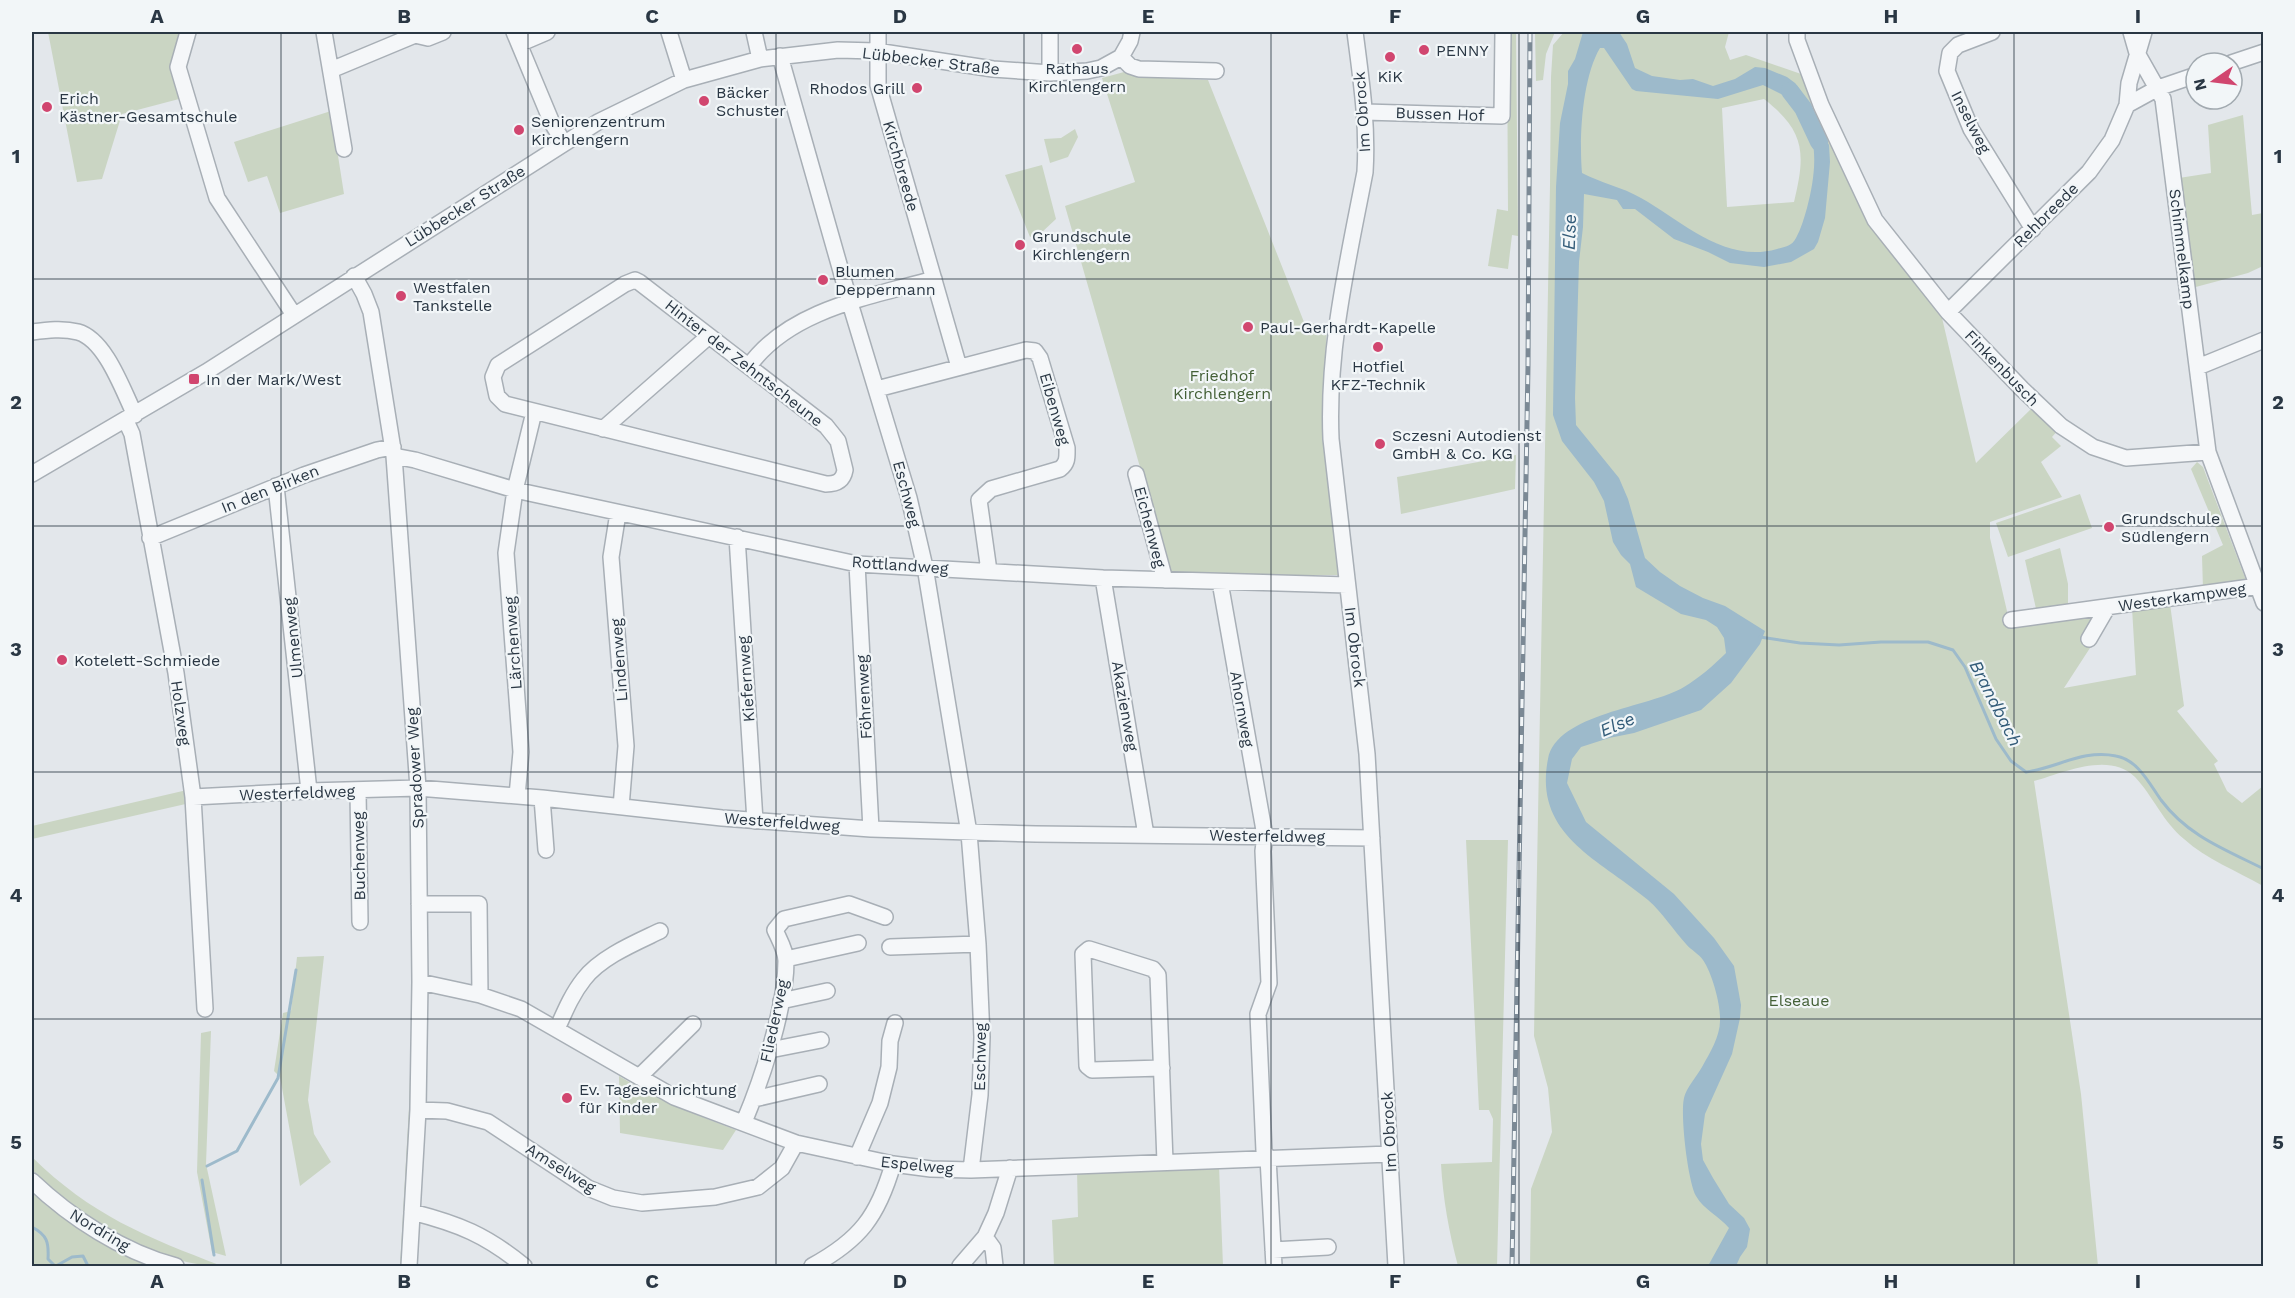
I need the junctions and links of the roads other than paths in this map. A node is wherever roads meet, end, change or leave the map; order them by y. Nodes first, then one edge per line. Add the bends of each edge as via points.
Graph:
1 (188, 32) edge
2 (324, 32) edge
3 (442, 32) edge
4 (547, 32) edge
5 (669, 32) edge
6 (754, 32) edge
7 (878, 32) edge
8 (1050, 32) edge
9 (1132, 32) edge
10 (1355, 32) edge
11 (1503, 32) edge
12 (1797, 32) edge
13 (1992, 32) edge
14 (2131, 32) edge
15 (2144, 32) edge
16 (517, 38) edge
17 (876, 51) junction
18 (2264, 52) edge
19 (2137, 53) junction
20 (780, 56) junction
21 (1120, 57) junction
22 (2244, 58) edge
23 (760, 60) junction
24 (331, 70) junction
25 (1216, 71) dead end
26 (1050, 73) junction
27 (2184, 79) edge
28 (684, 80) junction
29 (2158, 88) junction
30 (2127, 105) junction
31 (1365, 112) junction
32 (564, 143) junction
33 (344, 149) dead end
34 (2033, 229) junction
35 (354, 276) junction
36 (933, 279) junction
37 (850, 303) junction
38 (1948, 312) junction
39 (294, 315) junction
40 (32, 332) edge
41 (709, 336) junction
42 (2264, 340) edge
43 (748, 366) junction
44 (959, 367) junction
45 (2198, 367) junction
46 (877, 389) junction
47 (534, 412) junction
48 (131, 418) junction
49 (603, 429) junction
50 (393, 452) junction
51 (2208, 452) junction
52 (32, 474) edge
53 (1136, 474) dead end
54 (276, 486) junction
55 (515, 490) junction
56 (618, 513) junction
57 (737, 537) junction
58 (150, 538) junction
59 (856, 564) junction
60 (925, 567) junction
61 (989, 571) junction
62 (1103, 578) junction
63 (1165, 580) junction
64 (1220, 582) junction
65 (1347, 585) junction
66 (2258, 586) junction
67 (2264, 603) edge
68 (2107, 608) junction
69 (2011, 620) dead end
70 (2089, 639) dead end
71 (418, 788) junction
72 (309, 790) junction
73 (358, 791) junction
74 (517, 796) junction
75 (193, 797) junction
76 (542, 798) junction
77 (621, 807) junction
78 (755, 821) junction
79 (871, 829) junction
80 (969, 833) junction
81 (1146, 835) junction
82 (1265, 836) junction
83 (1372, 838) junction
84 (546, 850) dead end
85 (419, 904) junction
86 (885, 917) dead end
87 (360, 922) dead end
88 (660, 931) dead end
89 (858, 943) dead end
90 (978, 944) junction
91 (890, 947) dead end
92 (786, 959) junction
93 (420, 982) junction
94 (827, 991) dead end
95 (480, 995) junction
96 (781, 1001) junction
97 (206, 1009) dead end
98 (693, 1023) dead end
99 (895, 1023) dead end
100 (557, 1029) junction
101 (822, 1040) dead end
102 (770, 1050) junction
103 (1162, 1068) junction
104 (639, 1077) junction
105 (819, 1084) dead end
106 (754, 1099) junction
107 (418, 1110) junction
108 (744, 1122) junction
109 (796, 1143) junction
110 (1390, 1154) junction
111 (856, 1157) junction
112 (1268, 1158) junction
113 (1165, 1162) junction
114 (892, 1164) junction
115 (1010, 1168) junction
116 (971, 1170) junction
117 (32, 1181) edge
118 (412, 1212) junction
119 (985, 1237) junction
120 (1328, 1247) dead end
121 (1273, 1250) junction
122 (176, 1266) edge
123 (409, 1266) edge
124 (524, 1266) edge
125 (812, 1266) edge
126 (960, 1266) edge
127 (994, 1266) edge
128 (1274, 1266) edge
129 (1396, 1266) edge

1 - 39 street via 178,67 217,198
2 - 24 street
3 - 24 street via 428,38 415,35
4 - 16 street
5 - 28 street
6 - 23 street
7 - 17 street, Kirchbreede
8 - 26 street
9 - 21 street
10 - 31 street, Im Obrock
11 - 31 street, Bussen Hof via 1503,116
12 - 38 street, Finkenbusch via 1821,105 1875,220
13 - 34 street, Inselweg via 1958,45 1950,53 1947,71 1971,129
14 - 19 street, Schimmelkamp
15 - 19 street
16 - 32 street
17 - 20 street, Lübbecker Straße
17 - 26 street, Lübbecker Straße via 966,66
17 - 36 street, Kirchbreede via 878,85
18 - 22 street
19 - 29 street, Schimmelkamp
19 - 30 street, Rehbreede
20 - 23 street, Lübbecker Straße
20 - 37 street, Eschweg
21 - 25 street via 1139,69
21 - 26 street, Lübbecker Straße via 1101,68
23 - 28 street, Lübbecker Straße
24 - 33 street
27 - 29 street
28 - 32 street, Lübbecker Straße
29 - 30 street
29 - 45 street, Schimmelkamp via 2163,99
30 - 34 street, Rehbreede via 2112,140 2089,172
31 - 65 street, Im Obrock via 1365,172 1335,328 1330,413
32 - 35 street, Lübbecker Straße
34 - 38 street, Rehbreede
35 - 39 street, Lübbecker Straße
35 - 50 street, Spradower Weg via 371,312
36 - 37 street
36 - 44 street, Kirchbreede
37 - 43 street via 778,335
37 - 46 street, Eschweg
38 - 51 street, Finkenbusch via 2061,426 2093,447 2126,458
39 - 48 street, Lübbecker Straße
40 - 48 street, Holzweg via 65,330 89,337 105,356
41 - 43 street, Hinter der Zehntscheune
41 - 47 street, Hinter der Zehntscheune via 639,282 630,281 498,365 493,377 501,401
41 - 49 street
42 - 45 street
43 - 49 street, Hinter der Zehntscheune via 833,434 845,470 840,481 826,484
44 - 46 street, Eibenweg
44 - 61 street, Eibenweg via 1035,351 1045,371 1067,448 1067,459 1060,469 991,489 979,500
45 - 51 street, Schimmelkamp
46 - 60 street, Eschweg
47 - 49 street, Hinter der Zehntscheune
47 - 55 street, Lärchenweg
48 - 52 street, Lübbecker Straße
48 - 58 street, Holzweg
50 - 54 street, In den Birken via 377,450
50 - 55 street, Rottlandweg
50 - 71 street, Spradower Weg
51 - 66 street
53 - 63 street, Eichenweg
54 - 58 street, In den Birken
54 - 72 street, Ulmenweg
55 - 56 street, Rottlandweg
55 - 74 street, Lärchenweg via 506,553 521,752
56 - 57 street, Rottlandweg
56 - 77 street, Lindenweg via 611,557 626,746
57 - 59 street, Rottlandweg
57 - 78 street, Kiefernweg
58 - 75 street, Holzweg via 176,673
59 - 60 street, Rottlandweg
59 - 79 street, Föhrenweg
60 - 61 street, Rottlandweg
60 - 80 street, Eschweg
61 - 62 street, Rottlandweg
62 - 63 street, Rottlandweg
62 - 81 street, Akazienweg
63 - 64 street, Rottlandweg
64 - 65 street, Rottlandweg
64 - 82 street, Ahornweg
65 - 83 street, Im Obrock via 1360,686
66 - 67 street
66 - 68 street, Westerkampweg
68 - 69 street, Westerkampweg
68 - 70 street, Westerkampweg
71 - 73 street, Westerfeldweg
71 - 74 street, Westerfeldweg
71 - 85 street, Spradower Weg
72 - 73 street, Westerfeldweg
72 - 75 street, Westerfeldweg
73 - 87 street, Buchenweg
74 - 76 street, Westerfeldweg
75 - 97 street, Holzweg
76 - 77 street, Westerfeldweg
76 - 84 street
77 - 78 street, Westerfeldweg
78 - 79 street, Westerfeldweg
79 - 80 street, Westerfeldweg
80 - 81 street, Westerfeldweg
80 - 90 street, Eschweg
81 - 82 street, Westerfeldweg
82 - 83 street, Westerfeldweg
82 - 112 street, Ahornweg via 1269,983 1258,1014 1264,1151
83 - 110 street, Im Obrock
85 - 93 street, Spradower Weg
85 - 95 street via 479,904
86 - 92 street, Fliederweg via 849,904 784,919 775,930
88 - 100 street via 616,952 586,977
89 - 92 street
90 - 91 street
90 - 116 street, Eschweg via 982,1036
92 - 96 street, Fliederweg
93 - 95 street, Espelweg
93 - 107 street, Spradower Weg
94 - 96 street
95 - 100 street, Espelweg via 521,1009
96 - 102 street, Fliederweg
98 - 104 street
99 - 111 street via 880,1103
100 - 104 street, Espelweg
101 - 102 street
102 - 106 street, Fliederweg
103 - 103 street via 1158,975 1153,969 1089,949 1083,954 1087,1066 1092,1070
103 - 113 street
104 - 108 street, Espelweg via 674,1097
105 - 106 street
106 - 108 street, Fliederweg
107 - 109 street, Amselweg via 447,1111 488,1122 588,1188 642,1203 715,1197 758,1187 782,1168
107 - 118 street, Spradower Weg
108 - 109 street, Espelweg
109 - 111 street, Espelweg
110 - 112 street, Espelweg
110 - 129 street, Im Obrock
111 - 114 street, Espelweg
112 - 113 street, Espelweg
112 - 121 street, Ahornweg
113 - 115 street, Espelweg
114 - 116 street, Espelweg
114 - 125 street via 885,1189 867,1223 833,1255
115 - 116 street, Espelweg
115 - 119 street
117 - 122 street, Nordring via 75,1216 117,1242
118 - 123 street, Spradower Weg
118 - 124 street via 455,1223 488,1240
119 - 126 street
119 - 127 street via 993,1248
120 - 121 street
121 - 128 street, Ahornweg

